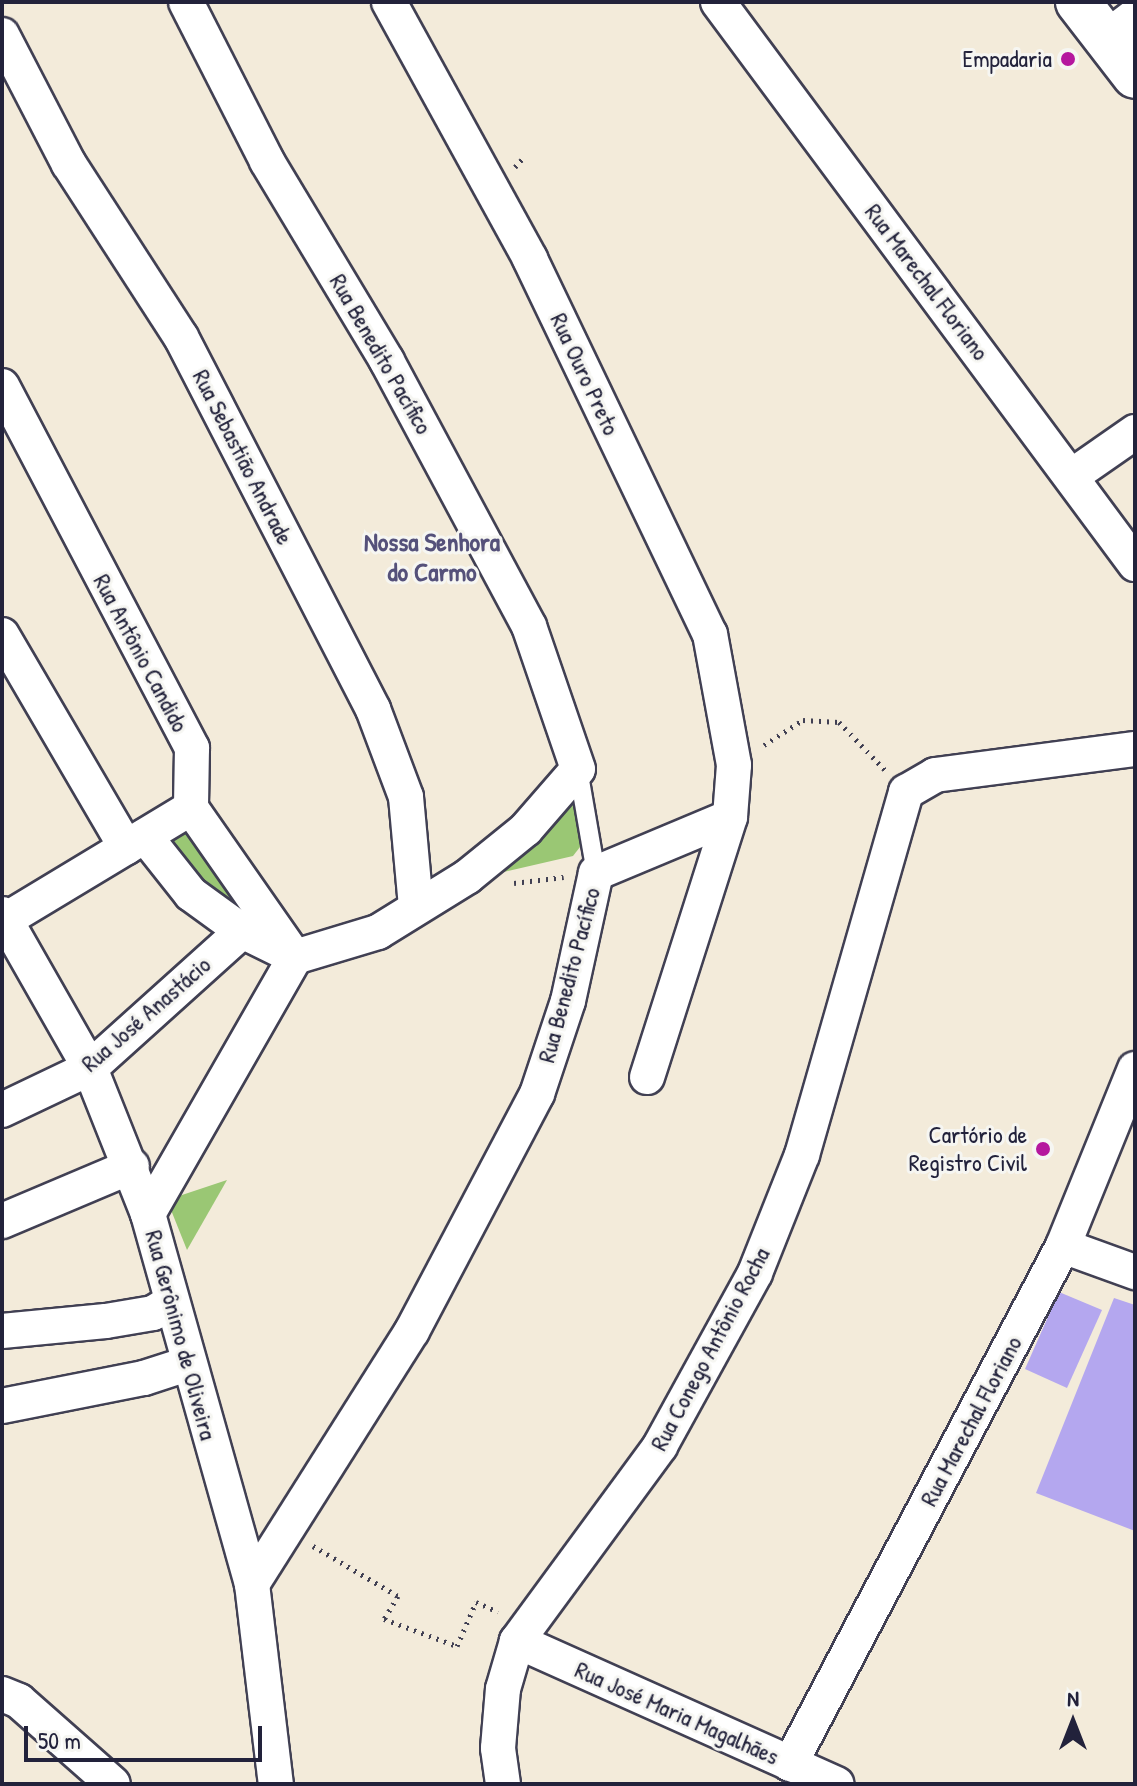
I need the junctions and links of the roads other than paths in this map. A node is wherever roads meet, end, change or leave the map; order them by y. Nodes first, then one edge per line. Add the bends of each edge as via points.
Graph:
1 (186, 2) edge
2 (389, 2) edge
3 (718, 2) edge
4 (1078, 2) edge
5 (1119, 28) edge
6 (2, 35) edge
7 (1135, 76) edge
8 (2, 386) edge
9 (1135, 432) edge
10 (1072, 476) junction
11 (1135, 564) edge
12 (2, 635) edge
13 (1135, 749) edge
14 (578, 769) junction
15 (191, 808) junction
16 (730, 817) junction
17 (136, 842) junction
18 (596, 873) junction
19 (416, 906) junction
20 (3, 919) edge
21 (242, 931) junction
22 (295, 957) junction
23 (90, 1068) junction
24 (1135, 1069) edge
25 (647, 1077) dead end
26 (2, 1110) edge
27 (132, 1166) junction
28 (148, 1214) junction
29 (2, 1221) edge
30 (1063, 1246) junction
31 (1135, 1272) edge
32 (171, 1302) junction
33 (2, 1331) edge
34 (187, 1364) junction
35 (2, 1406) edge
36 (252, 1584) junction
37 (521, 1632) junction
38 (2, 1694) edge
39 (790, 1764) junction
40 (113, 1784) edge
41 (276, 1784) edge
42 (503, 1784) edge
43 (837, 1784) edge

1 - 14 street, Rua Benedito Pacífico via 267,161 387,361 529,626
2 - 16 street, Rua Ouro Preto via 530,259 710,634 734,765
3 - 10 street, Rua Marechal Floriano
4 - 5 main road
5 - 7 main road
6 - 19 street, Rua Sebastião Andrade via 69,164 181,337 373,709 406,797
8 - 15 street, Rua Antônio Candido via 192,748
9 - 10 street
10 - 11 street, Rua Marechal Floriano
12 - 17 street
13 - 37 street, Rua Conego Antônio Rocha via 935,775 906,792 802,1155 755,1273 660,1446
14 - 18 lane, Rua Benedito Pacífico
14 - 19 street via 526,829 467,877
15 - 17 street
15 - 22 street
16 - 18 street
16 - 25 street, Rua Ouro Preto
17 - 20 street
17 - 21 street via 191,894
18 - 36 street, Rua Benedito Pacífico via 568,1001 537,1094 412,1331
19 - 22 street via 378,932
20 - 23 street, Rua Gerônimo de Oliveira
21 - 22 street
21 - 23 street, Rua José Anastácio
22 - 28 street
23 - 26 street, Rua José Anastácio
23 - 27 street, Rua Gerônimo de Oliveira
24 - 30 street, Rua Marechal Floriano
27 - 28 street, Rua Gerônimo de Oliveira
27 - 29 street
28 - 32 street, Rua Gerônimo de Oliveira
30 - 31 street
30 - 39 street, Rua Marechal Floriano
32 - 33 street via 153,1313
32 - 34 street, Rua Gerônimo de Oliveira
34 - 35 street via 144,1378
34 - 36 street, Rua Gerônimo de Oliveira
36 - 41 street, Rua Gerônimo de Oliveira
37 - 39 street, Rua José Maria Magalhães
37 - 42 street, Rua Conego Antônio Rocha via 503,1689 498,1748
38 - 40 street via 19,1701
39 - 43 street, Rua José Maria Magalhães

